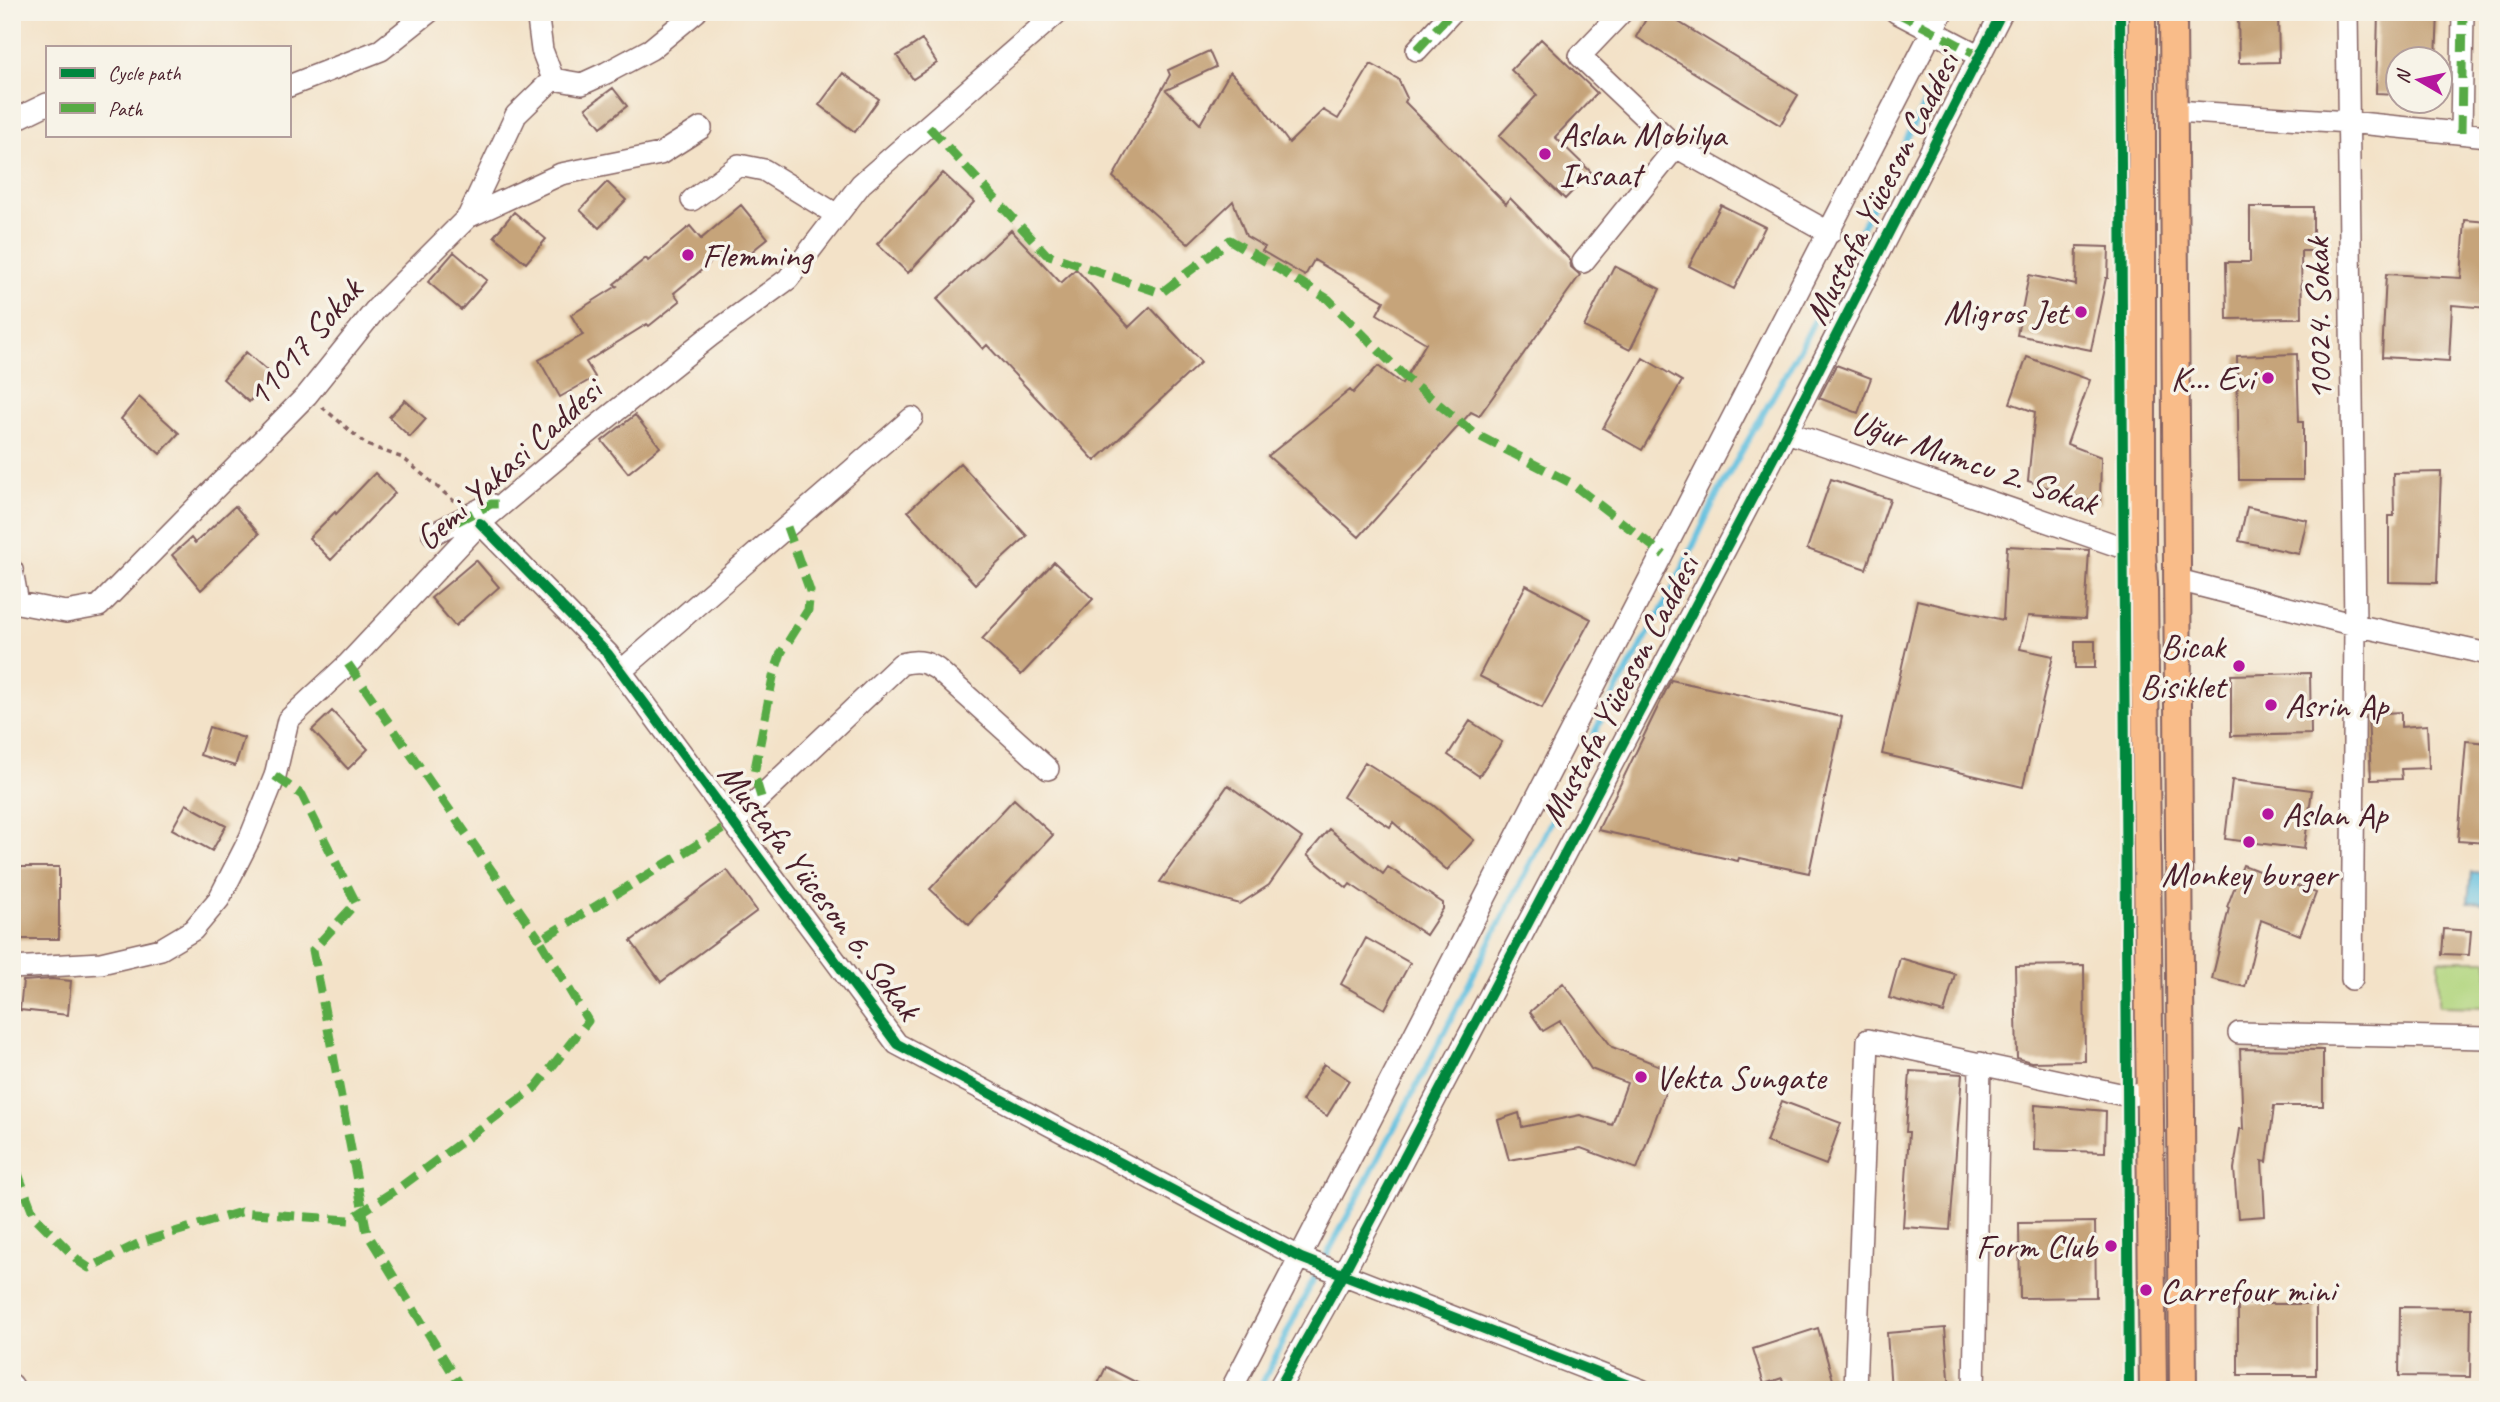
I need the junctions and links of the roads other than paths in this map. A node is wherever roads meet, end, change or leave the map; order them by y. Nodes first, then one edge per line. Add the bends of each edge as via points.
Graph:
1 (429, 12) edge
2 (534, 12) edge
3 (696, 12) edge
4 (1058, 12) edge
5 (1452, 12) edge
6 (1622, 12) edge
7 (1896, 12) edge
8 (2001, 12) edge
9 (2142, 12) edge
10 (2174, 12) edge
11 (2347, 12) edge
12 (2463, 12) edge
13 (1937, 21) edge
14 (1418, 50) dead end
15 (1980, 56) junction
16 (553, 79) junction
17 (290, 86) edge
18 (46, 104) edge
19 (2175, 111) junction
20 (12, 121) edge
21 (2349, 122) junction
22 (701, 128) dead end
23 (2461, 133) junction
24 (2488, 136) edge
25 (1676, 147) junction
26 (692, 200) dead end
27 (837, 215) junction
28 (468, 217) junction
29 (1830, 233) junction
30 (1583, 262) dead end
31 (912, 418) dead end
32 (1787, 432) junction
33 (475, 519) junction
34 (433, 534) dead end
35 (2142, 551) junction
36 (12, 570) edge
37 (2178, 580) junction
38 (2355, 625) junction
39 (2488, 654) edge
40 (621, 671) junction
41 (1048, 769) dead end
42 (733, 823) junction
43 (12, 968) edge
44 (2352, 979) dead end
45 (2239, 1033) dead end
46 (2488, 1038) edge
47 (1980, 1063) junction
48 (2150, 1090) junction
49 (1321, 1266) junction
50 (12, 1385) edge
51 (15, 1390) edge
52 (1231, 1390) edge
53 (1278, 1390) edge
54 (1641, 1390) edge
55 (1855, 1390) edge
56 (1974, 1390) edge
57 (2153, 1390) edge
58 (2183, 1390) edge

1 - 17 street via 382,50
2 - 16 street
3 - 16 street via 651,49 606,73 582,84
4 - 27 street, Gemi Yakasi Caddesi via 861,184
5 - 14 street
6 - 25 street via 1580,57
7 - 13 street
8 - 15 street, Mustafa Yüceson Caddesi
9 - 35 main road
10 - 19 main road
11 - 21 street, 10024. Sokak
12 - 23 street
13 - 15 street
13 - 29 street, Mustafa Yüceson Caddesi
15 - 32 street, Mustafa Yüceson Caddesi
16 - 28 street, 11017 Sokak via 516,115
18 - 20 street
19 - 21 street
19 - 37 main road
21 - 23 street
21 - 38 street, 10024. Sokak
22 - 28 street via 660,154 561,174
23 - 24 street
25 - 29 street
25 - 30 street
26 - 27 street via 739,164 764,170
27 - 33 street, Gemi Yakasi Caddesi via 788,279 502,504
28 - 36 street, 11017 Sokak via 376,309 307,395 99,606 66,612 18,603
29 - 49 street, Mustafa Yüceson Caddesi
31 - 40 street
32 - 35 street, Uğur Mumcu 2. Sokak
32 - 49 street, Mustafa Yüceson Caddesi
33 - 34 street
33 - 40 street, Mustafa Yüceson 6. Sokak
33 - 43 street, Gemi Yakasi Caddesi via 348,664 288,720 275,776 250,838 219,899 193,930 161,949 101,963
35 - 48 main road
37 - 38 street
37 - 58 main road
38 - 39 street
38 - 44 street, 10024. Sokak
40 - 42 street, Mustafa Yüceson 6. Sokak
41 - 42 street via 937,669 924,662 908,662
42 - 49 street, Mustafa Yüceson 6. Sokak via 897,1044
45 - 46 street
47 - 48 street via 2129,1096
47 - 55 street via 1868,1040
47 - 56 street
48 - 57 main road
49 - 52 street, Mustafa Yüceson Caddesi
49 - 53 street, Mustafa Yüceson Caddesi
49 - 54 street, Mustafa Yüceson 6. Sokak
50 - 51 street

